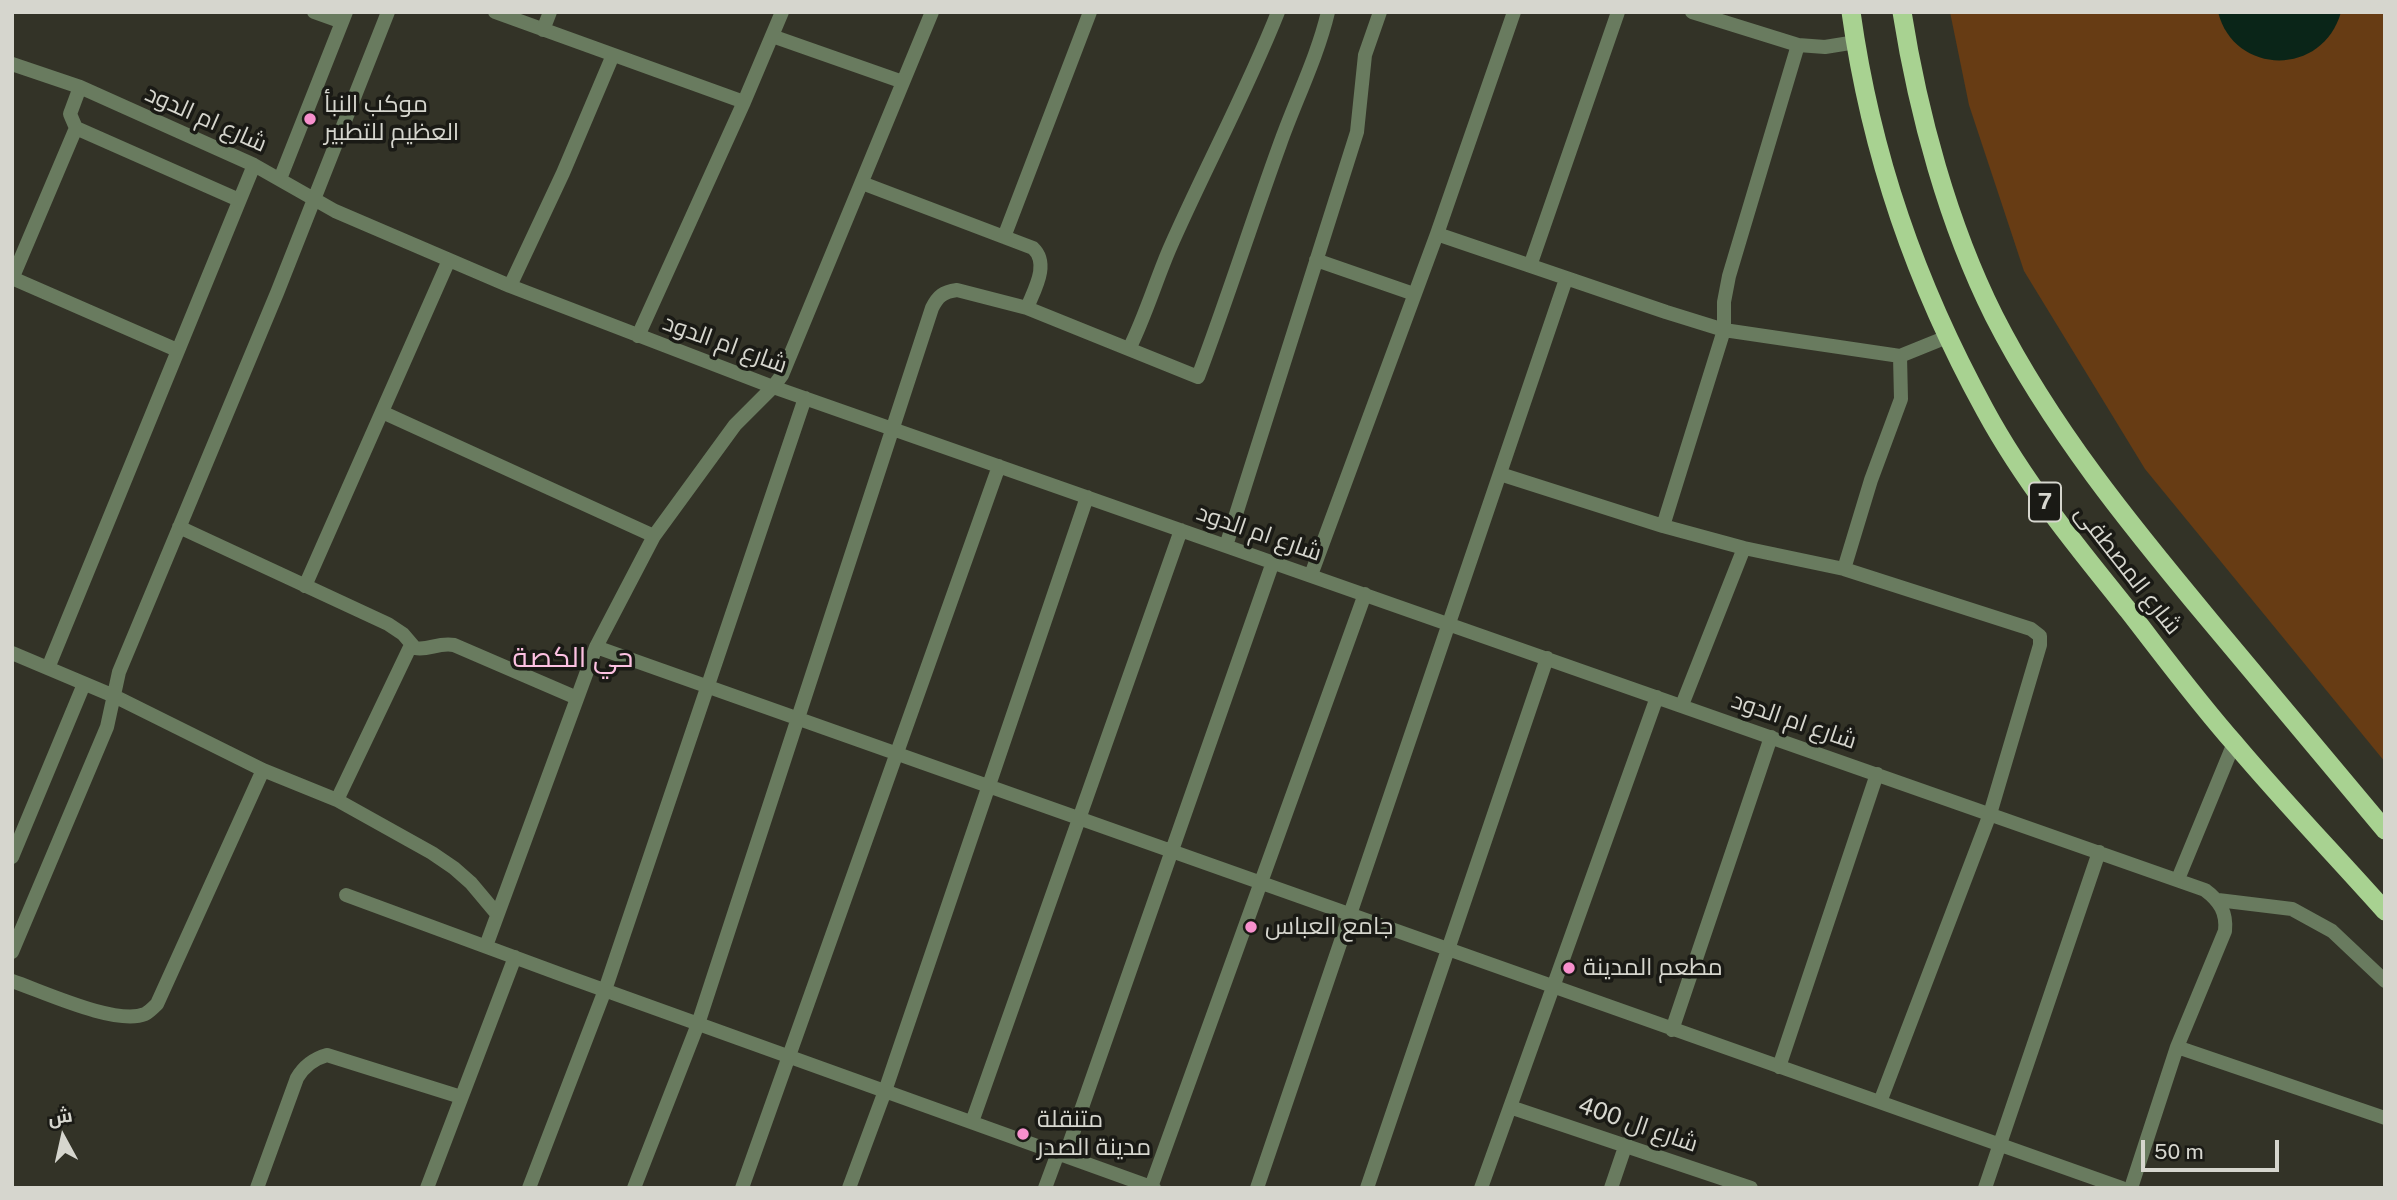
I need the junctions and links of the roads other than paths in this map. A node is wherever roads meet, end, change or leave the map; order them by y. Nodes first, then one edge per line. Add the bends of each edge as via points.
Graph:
1 (314, 12) edge
2 (388, 12) edge
3 (495, 12) edge
4 (550, 12) edge
5 (782, 12) edge
6 (932, 12) edge
7 (1090, 12) edge
8 (1278, 12) edge
9 (1328, 12) edge
10 (1380, 12) edge
11 (1514, 12) edge
12 (1618, 12) edge
13 (1692, 12) edge
14 (1851, 12) edge
15 (1902, 12) edge
16 (344, 17) edge
17 (543, 30) junction
18 (772, 36) junction
19 (1856, 42) junction
20 (1798, 45) junction
21 (613, 55) junction
22 (12, 64) edge
23 (904, 82) junction
24 (80, 87) junction
25 (744, 102) junction
26 (75, 128) junction
27 (254, 165) junction
28 (281, 179) junction
29 (862, 183) junction
30 (239, 200) junction
31 (314, 200) junction
32 (1437, 234) junction
33 (1004, 237) junction
34 (449, 260) junction
35 (1315, 260) junction
36 (1530, 266) junction
37 (12, 279) edge
38 (1566, 279) junction
39 (510, 286) junction
40 (1414, 294) junction
41 (1027, 308) junction
42 (1724, 330) junction
43 (638, 336) junction
44 (1947, 337) junction
45 (1129, 349) junction
46 (177, 350) junction
47 (1900, 356) junction
48 (773, 387) junction
49 (805, 398) junction
50 (382, 412) junction
51 (891, 428) junction
52 (999, 466) junction
53 (1500, 474) junction
54 (1087, 497) junction
55 (1662, 526) junction
56 (179, 527) junction
57 (1181, 530) junction
58 (654, 536) junction
59 (1226, 546) junction
60 (1744, 548) junction
61 (1273, 562) junction
62 (1844, 569) junction
63 (1311, 575) junction
64 (305, 586) junction
65 (1365, 594) junction
66 (1449, 624) junction
67 (411, 645) junction
68 (596, 647) junction
69 (12, 653) edge
70 (1546, 658) junction
71 (48, 668) junction
72 (84, 684) junction
73 (708, 686) junction
74 (114, 696) junction
75 (1657, 696) junction
76 (577, 698) junction
77 (1682, 705) junction
78 (797, 718) junction
79 (1771, 737) junction
80 (2234, 743) junction
81 (898, 754) junction
82 (263, 770) junction
83 (1877, 774) junction
84 (988, 786) junction
85 (337, 800) junction
86 (1990, 814) junction
87 (1079, 818) junction
88 (2385, 830) edge
89 (1172, 851) junction
90 (2099, 852) junction
91 (12, 857) edge
92 (2178, 879) junction
93 (1261, 883) junction
94 (346, 895) dead end
95 (2218, 900) junction
96 (2385, 911) edge
97 (497, 914) junction
98 (1350, 915) junction
99 (486, 946) junction
100 (1448, 949) junction
101 (12, 952) edge
102 (515, 957) junction
103 (12, 981) edge
104 (2385, 981) edge
105 (1553, 986) junction
106 (605, 990) junction
107 (698, 1024) junction
108 (1672, 1030) junction
109 (2178, 1047) junction
110 (790, 1057) junction
111 (1779, 1067) junction
112 (885, 1091) junction
113 (461, 1097) junction
114 (1880, 1102) junction
115 (1510, 1107) junction
116 (2385, 1118) edge
117 (972, 1122) junction
118 (1626, 1144) junction
119 (1998, 1144) junction
120 (1062, 1154) junction
121 (1153, 1187) edge
122 (257, 1188) edge
123 (427, 1188) edge
124 (530, 1188) edge
125 (634, 1188) edge
126 (742, 1188) edge
127 (849, 1188) edge
128 (1045, 1188) edge
129 (1257, 1188) edge
130 (1367, 1188) edge
131 (1481, 1188) edge
132 (1611, 1188) edge
133 (1751, 1188) edge
134 (1985, 1188) edge
135 (2122, 1188) edge
136 (2131, 1188) edge

1 - 16 street
2 - 31 street
3 - 17 street
4 - 17 street
5 - 18 street
6 - 23 street
7 - 33 street
8 - 45 street via 1168,252
9 - 45 street via 1198,377
10 - 35 street via 1366,55 1357,132
11 - 32 street
12 - 36 street
13 - 20 street
14 - 19 highway, شارع المصطفى / 7
15 - 88 highway, شارع المصطفى / 7 via 1935,160 1961,237 1994,315 2034,386 2147,545
16 - 28 street
17 - 21 street
18 - 23 street
18 - 25 street
19 - 20 street
19 - 44 highway, شارع المصطفى / 7 via 1887,180 1912,258
20 - 42 street via 1729,276
21 - 25 street
21 - 39 street
22 - 24 street, شارع ام الدود
23 - 29 street
24 - 26 street via 70,114
24 - 27 street, شارع ام الدود
25 - 43 street
26 - 30 street
26 - 37 street
27 - 28 street, شارع ام الدود
27 - 30 street
28 - 31 street, شارع ام الدود
29 - 33 street
29 - 48 street
30 - 46 street
31 - 34 street, شارع ام الدود
31 - 56 street
32 - 36 street
32 - 40 street
33 - 41 street via 1033,248 1042,261
34 - 39 street, شارع ام الدود
34 - 50 street
35 - 40 street
35 - 59 street
36 - 38 street
37 - 46 street
38 - 42 street
38 - 53 street
39 - 43 street, شارع ام الدود
40 - 63 street
41 - 45 street
41 - 51 street via 957,290 938,296
42 - 47 street
42 - 55 street
43 - 48 street, شارع ام الدود
44 - 47 street
44 - 80 highway, شارع المصطفى / 7 via 2030,483
46 - 71 street
47 - 62 street via 1901,399
48 - 49 street, شارع ام الدود
48 - 58 street via 735,425
49 - 51 street, شارع ام الدود
49 - 73 street
50 - 58 street
50 - 64 street
51 - 52 street, شارع ام الدود
51 - 78 street
52 - 54 street, شارع ام الدود
52 - 81 street
53 - 55 street
53 - 66 street
54 - 57 street, شارع ام الدود
54 - 84 street
55 - 60 street
56 - 64 street
56 - 74 street via 119,672
57 - 59 street, شارع ام الدود
57 - 87 street
58 - 68 street
59 - 61 street, شارع ام الدود
60 - 62 street
60 - 77 street
61 - 63 street, شارع ام الدود
61 - 89 street
62 - 86 street via 2031,629 2040,636
63 - 65 street, شارع ام الدود
64 - 67 street via 388,624
65 - 66 street, شارع ام الدود
65 - 93 street
66 - 70 street, شارع ام الدود
66 - 98 street
67 - 76 street via 420,649 454,645
67 - 85 street
68 - 73 street
68 - 76 street
69 - 71 street
70 - 75 street, شارع ام الدود
70 - 100 street
71 - 72 street
72 - 74 street
72 - 91 street
73 - 78 street
73 - 106 street
74 - 82 street
74 - 101 street via 107,727
75 - 77 street, شارع ام الدود
75 - 105 street
76 - 97 street
77 - 79 street, شارع ام الدود
78 - 81 street
78 - 107 street
79 - 83 street, شارع ام الدود
79 - 108 street
80 - 92 street
80 - 96 highway, شارع المصطفى / 7
81 - 84 street
81 - 110 street
82 - 85 street
82 - 103 street via 158,1003 146,1014 126,1018 103,1013
83 - 86 street, شارع ام الدود
83 - 111 street
84 - 87 street
84 - 112 street
85 - 97 street via 454,868
86 - 90 street, شارع ام الدود
86 - 114 street
87 - 89 street
87 - 117 street
89 - 93 street
89 - 120 street
90 - 92 street, شارع ام الدود
90 - 119 street
92 - 95 street, شارع ام الدود
93 - 98 street
93 - 121 street
94 - 99 street
95 - 104 street via 2292,909 2332,931
95 - 109 street via 2225,915 2225,931
97 - 99 street
98 - 100 street
98 - 129 street
99 - 102 street
100 - 105 street
100 - 130 street
102 - 106 street
102 - 113 street
105 - 108 street
105 - 115 street
106 - 107 street
106 - 124 street
107 - 110 street
107 - 125 street
108 - 111 street
109 - 116 street
109 - 136 street
110 - 112 street
110 - 126 street
111 - 114 street
112 - 117 street
112 - 127 street
113 - 122 street via 327,1055 313,1060 297,1078
113 - 123 street
114 - 119 street
115 - 118 street, شارع ال 400
115 - 131 street
117 - 120 street
118 - 132 street
118 - 133 street, شارع ال 400
119 - 134 street
119 - 135 street
120 - 121 street
120 - 128 street

